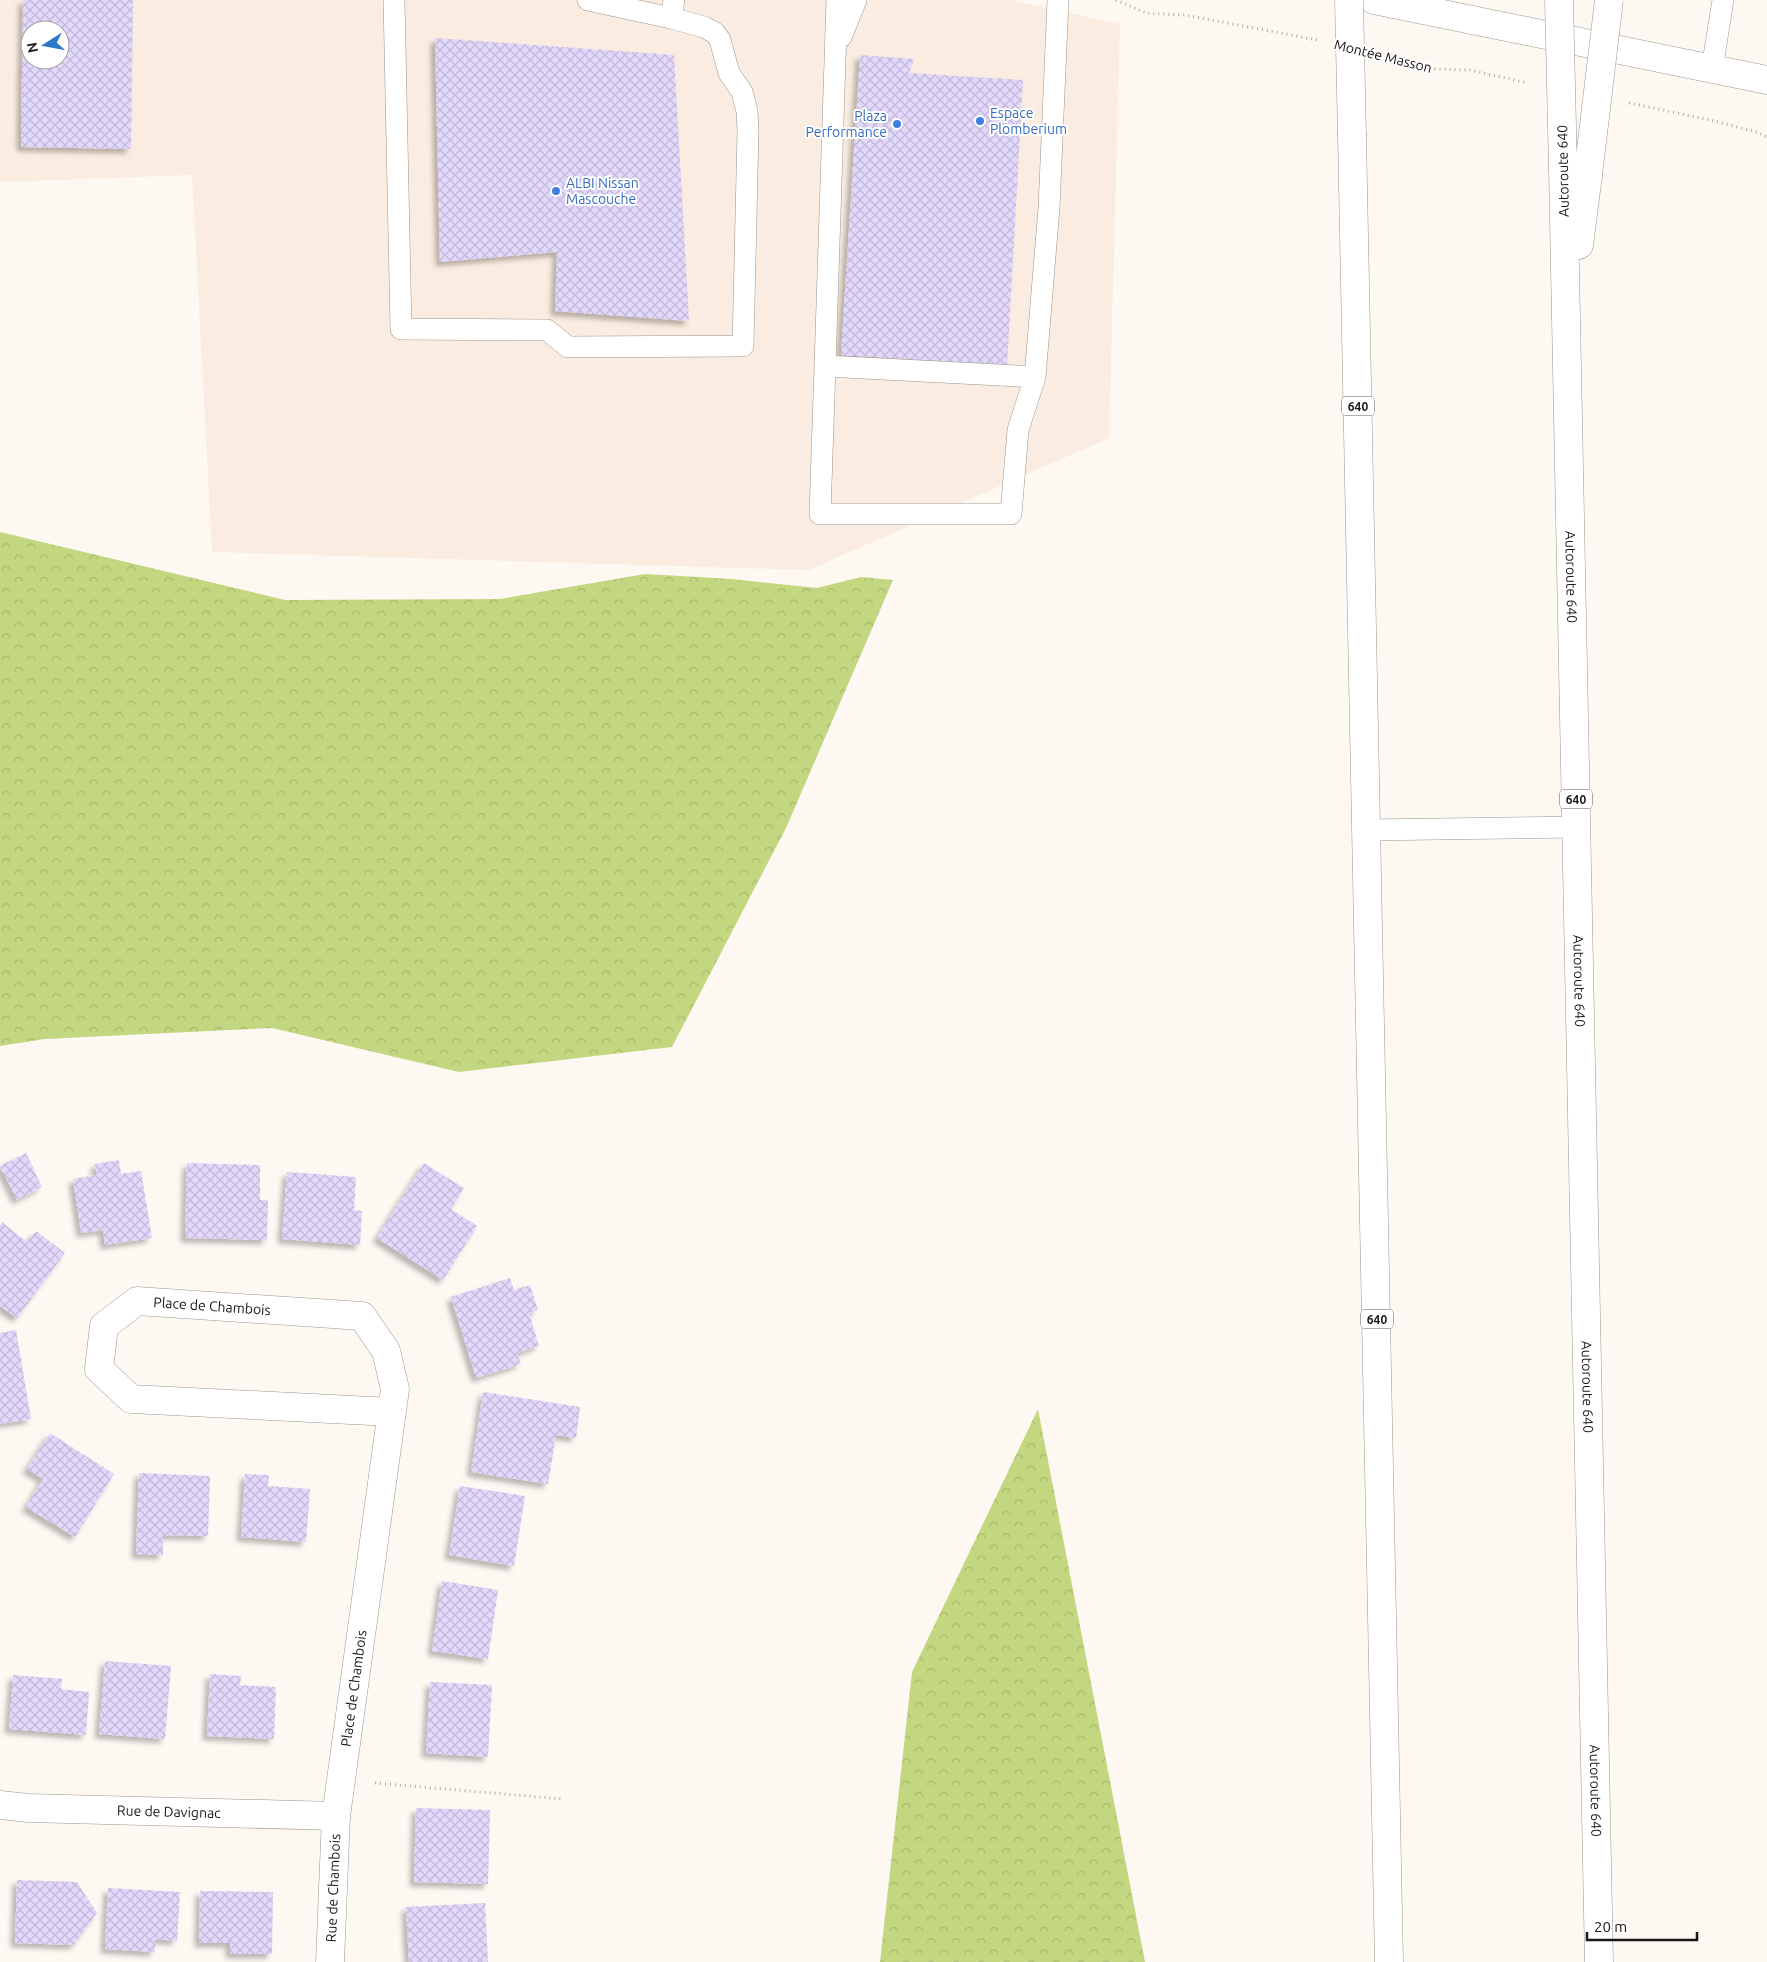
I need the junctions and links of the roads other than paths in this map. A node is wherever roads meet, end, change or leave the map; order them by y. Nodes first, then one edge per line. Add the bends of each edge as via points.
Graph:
1 (394, 0) edge
2 (588, 0) edge
3 (837, 0) edge
4 (856, 0) edge
5 (1058, 0) edge
6 (1350, 0) edge
7 (1374, 0) edge
8 (1560, 0) edge
9 (1608, 0) edge
10 (1723, 0) edge
11 (673, 9) edge
12 (835, 56) junction
13 (1712, 69) junction
14 (1767, 80) edge
15 (1575, 172) junction
16 (825, 366) junction
17 (1035, 377) junction
18 (1577, 827) junction
19 (1367, 830) junction
20 (392, 1412) junction
21 (0, 1805) edge
22 (336, 1816) junction
23 (330, 1962) edge
24 (1389, 1962) edge
25 (1600, 1962) edge

1 - 11 lane via 401,329 547,330 568,347 743,346 747,111 742,92 729,73 715,33
2 - 11 lane
3 - 12 lane
4 - 12 lane
5 - 17 lane via 1049,208
6 - 19 main road, 640, bridge
7 - 13 main road
8 - 15 main road, Autoroute 640, bridge
9 - 15 main road, bridge
10 - 13 lane
12 - 16 lane
13 - 14 main road
15 - 18 main road, Autoroute 640 / 640 via 1567,338
16 - 17 lane
16 - 17 lane via 820,514 1011,514 1018,430
18 - 19 lane
18 - 25 main road, Autoroute 640 / 640
19 - 24 main road, 640
20 - 20 main road, Place de Chambois via 395,1389 386,1351 362,1316 137,1302 104,1326 99,1369 130,1399
20 - 22 main road, Place de Chambois
21 - 22 main road, Rue de Davignac
22 - 23 main road, Rue de Chambois

